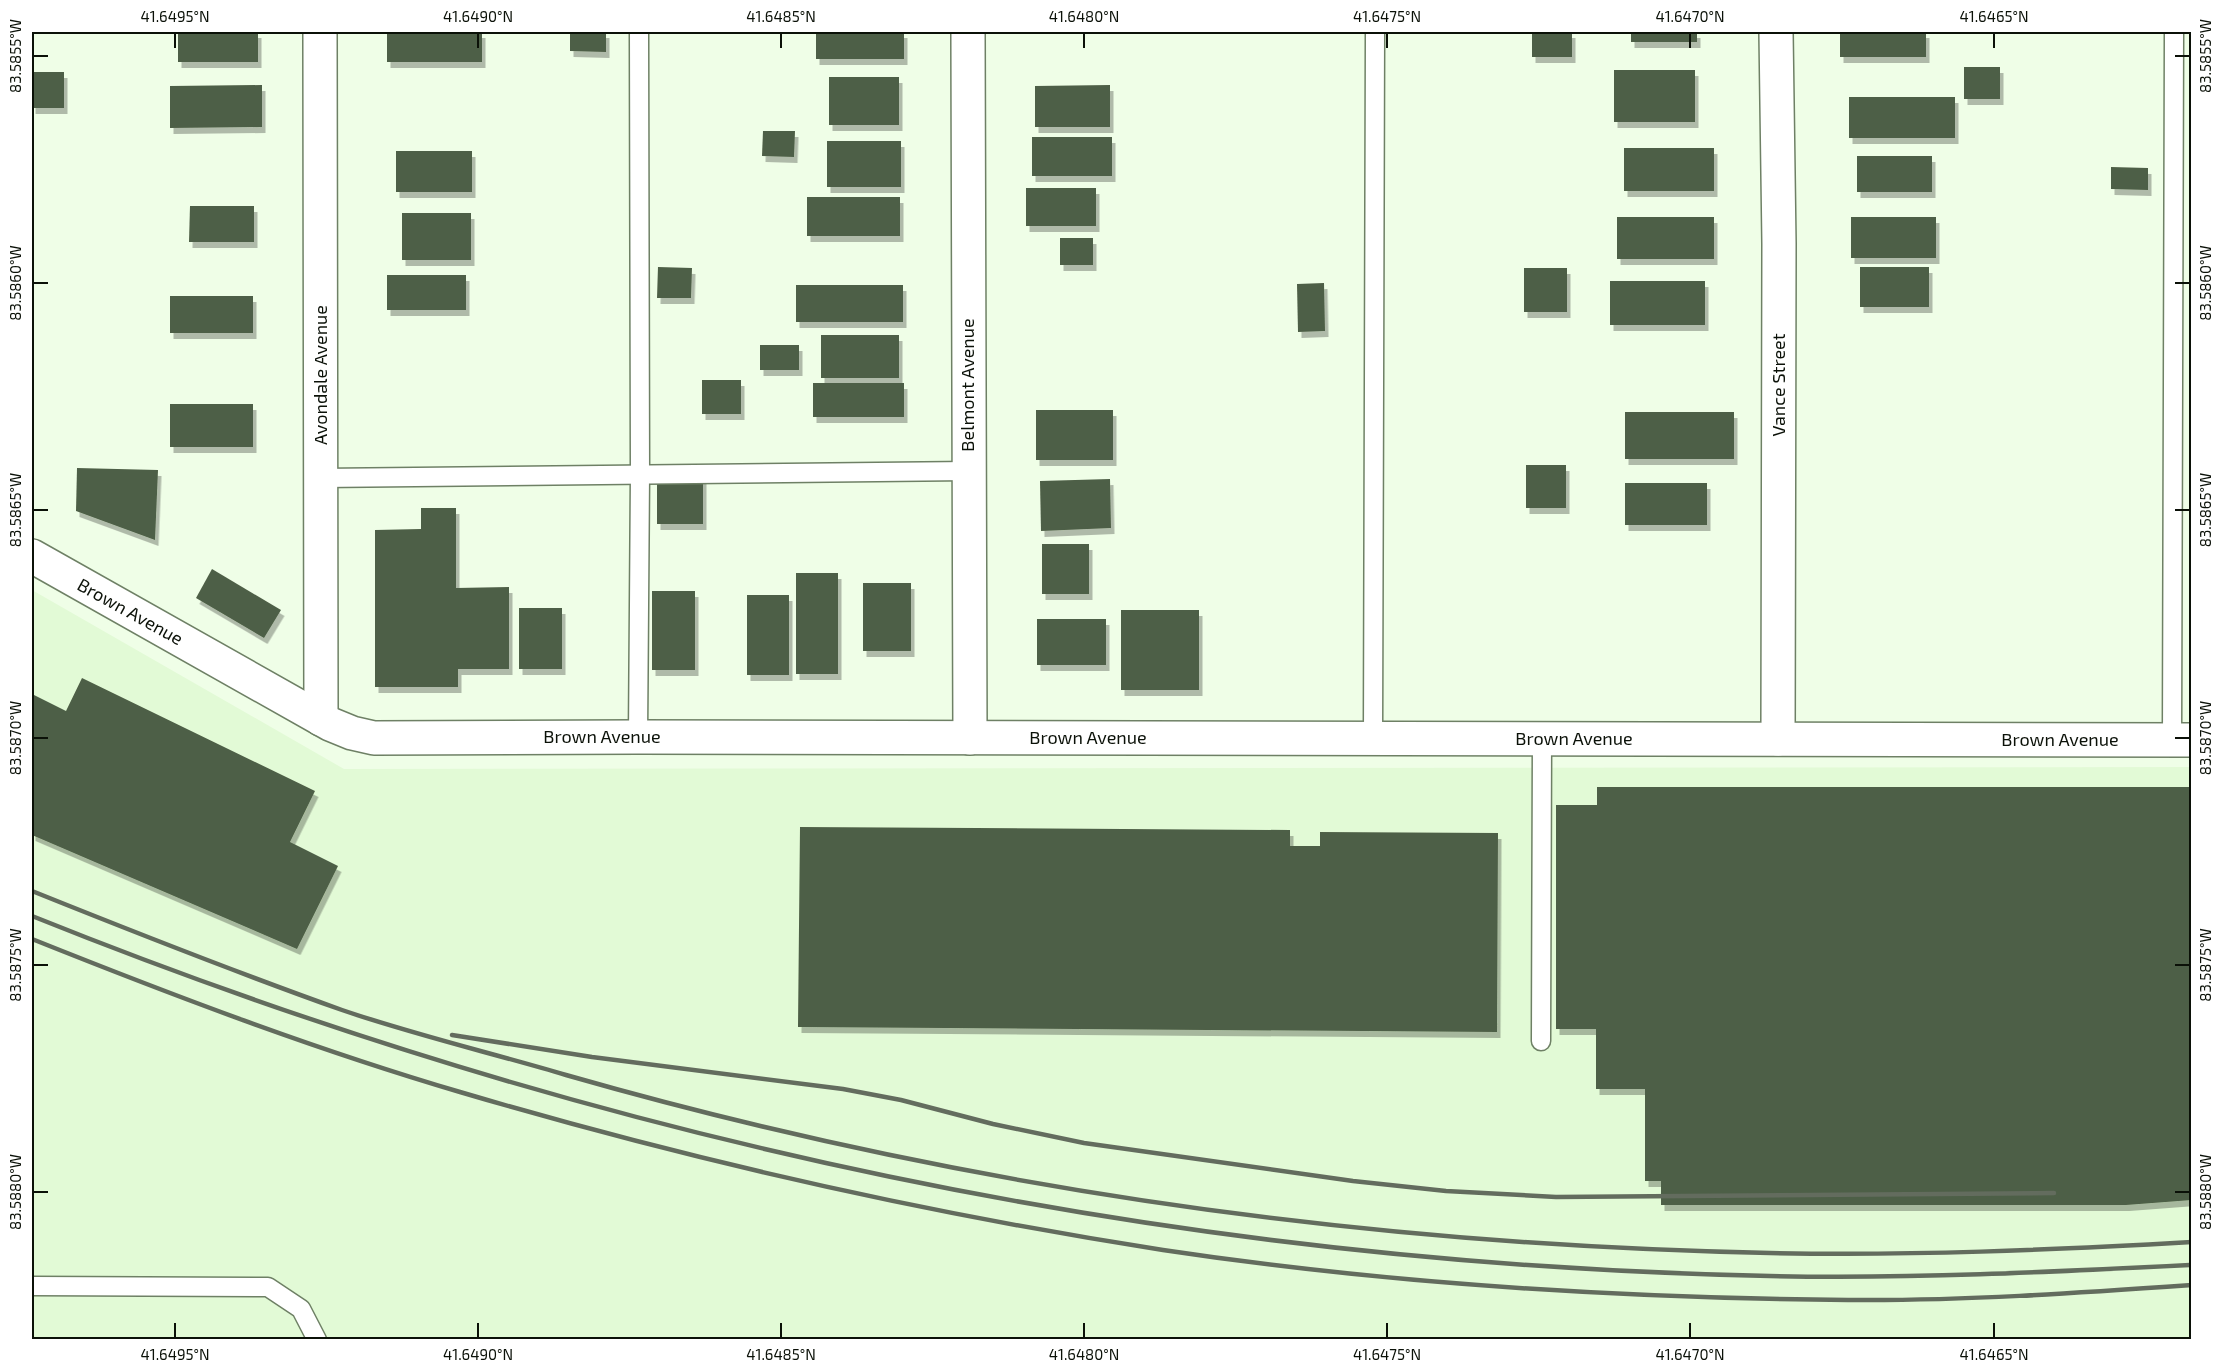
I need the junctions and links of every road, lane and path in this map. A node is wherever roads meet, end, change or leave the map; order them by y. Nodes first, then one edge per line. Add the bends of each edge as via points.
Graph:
1 (320, 32) edge
2 (639, 32) edge
3 (968, 32) edge
4 (1375, 32) edge
5 (1776, 32) edge
6 (2174, 32) edge
7 (969, 471) junction
8 (640, 474) junction
9 (321, 478) junction
10 (32, 556) edge
11 (321, 719) junction
12 (638, 737) junction
13 (970, 738) junction
14 (1374, 738) junction
15 (1542, 739) junction
16 (1778, 739) junction
17 (2182, 740) edge
18 (1541, 1041) dead end
19 (32, 1286) edge
20 (317, 1340) edge

1 - 9 street, Avondale Avenue
2 - 8 lane
3 - 7 street, Belmont Avenue
4 - 14 lane
5 - 16 street, Vance Street
6 - 17 lane
7 - 8 lane
7 - 13 street, Belmont Avenue
8 - 9 lane
8 - 12 lane
9 - 11 street, Avondale Avenue
10 - 11 street, Brown Avenue
11 - 12 street, Brown Avenue via 374,738
12 - 13 street, Brown Avenue
13 - 14 street, Brown Avenue
14 - 15 street, Brown Avenue
15 - 16 street, Brown Avenue
15 - 18 lane
16 - 17 street, Brown Avenue
19 - 20 lane via 268,1287 301,1309

